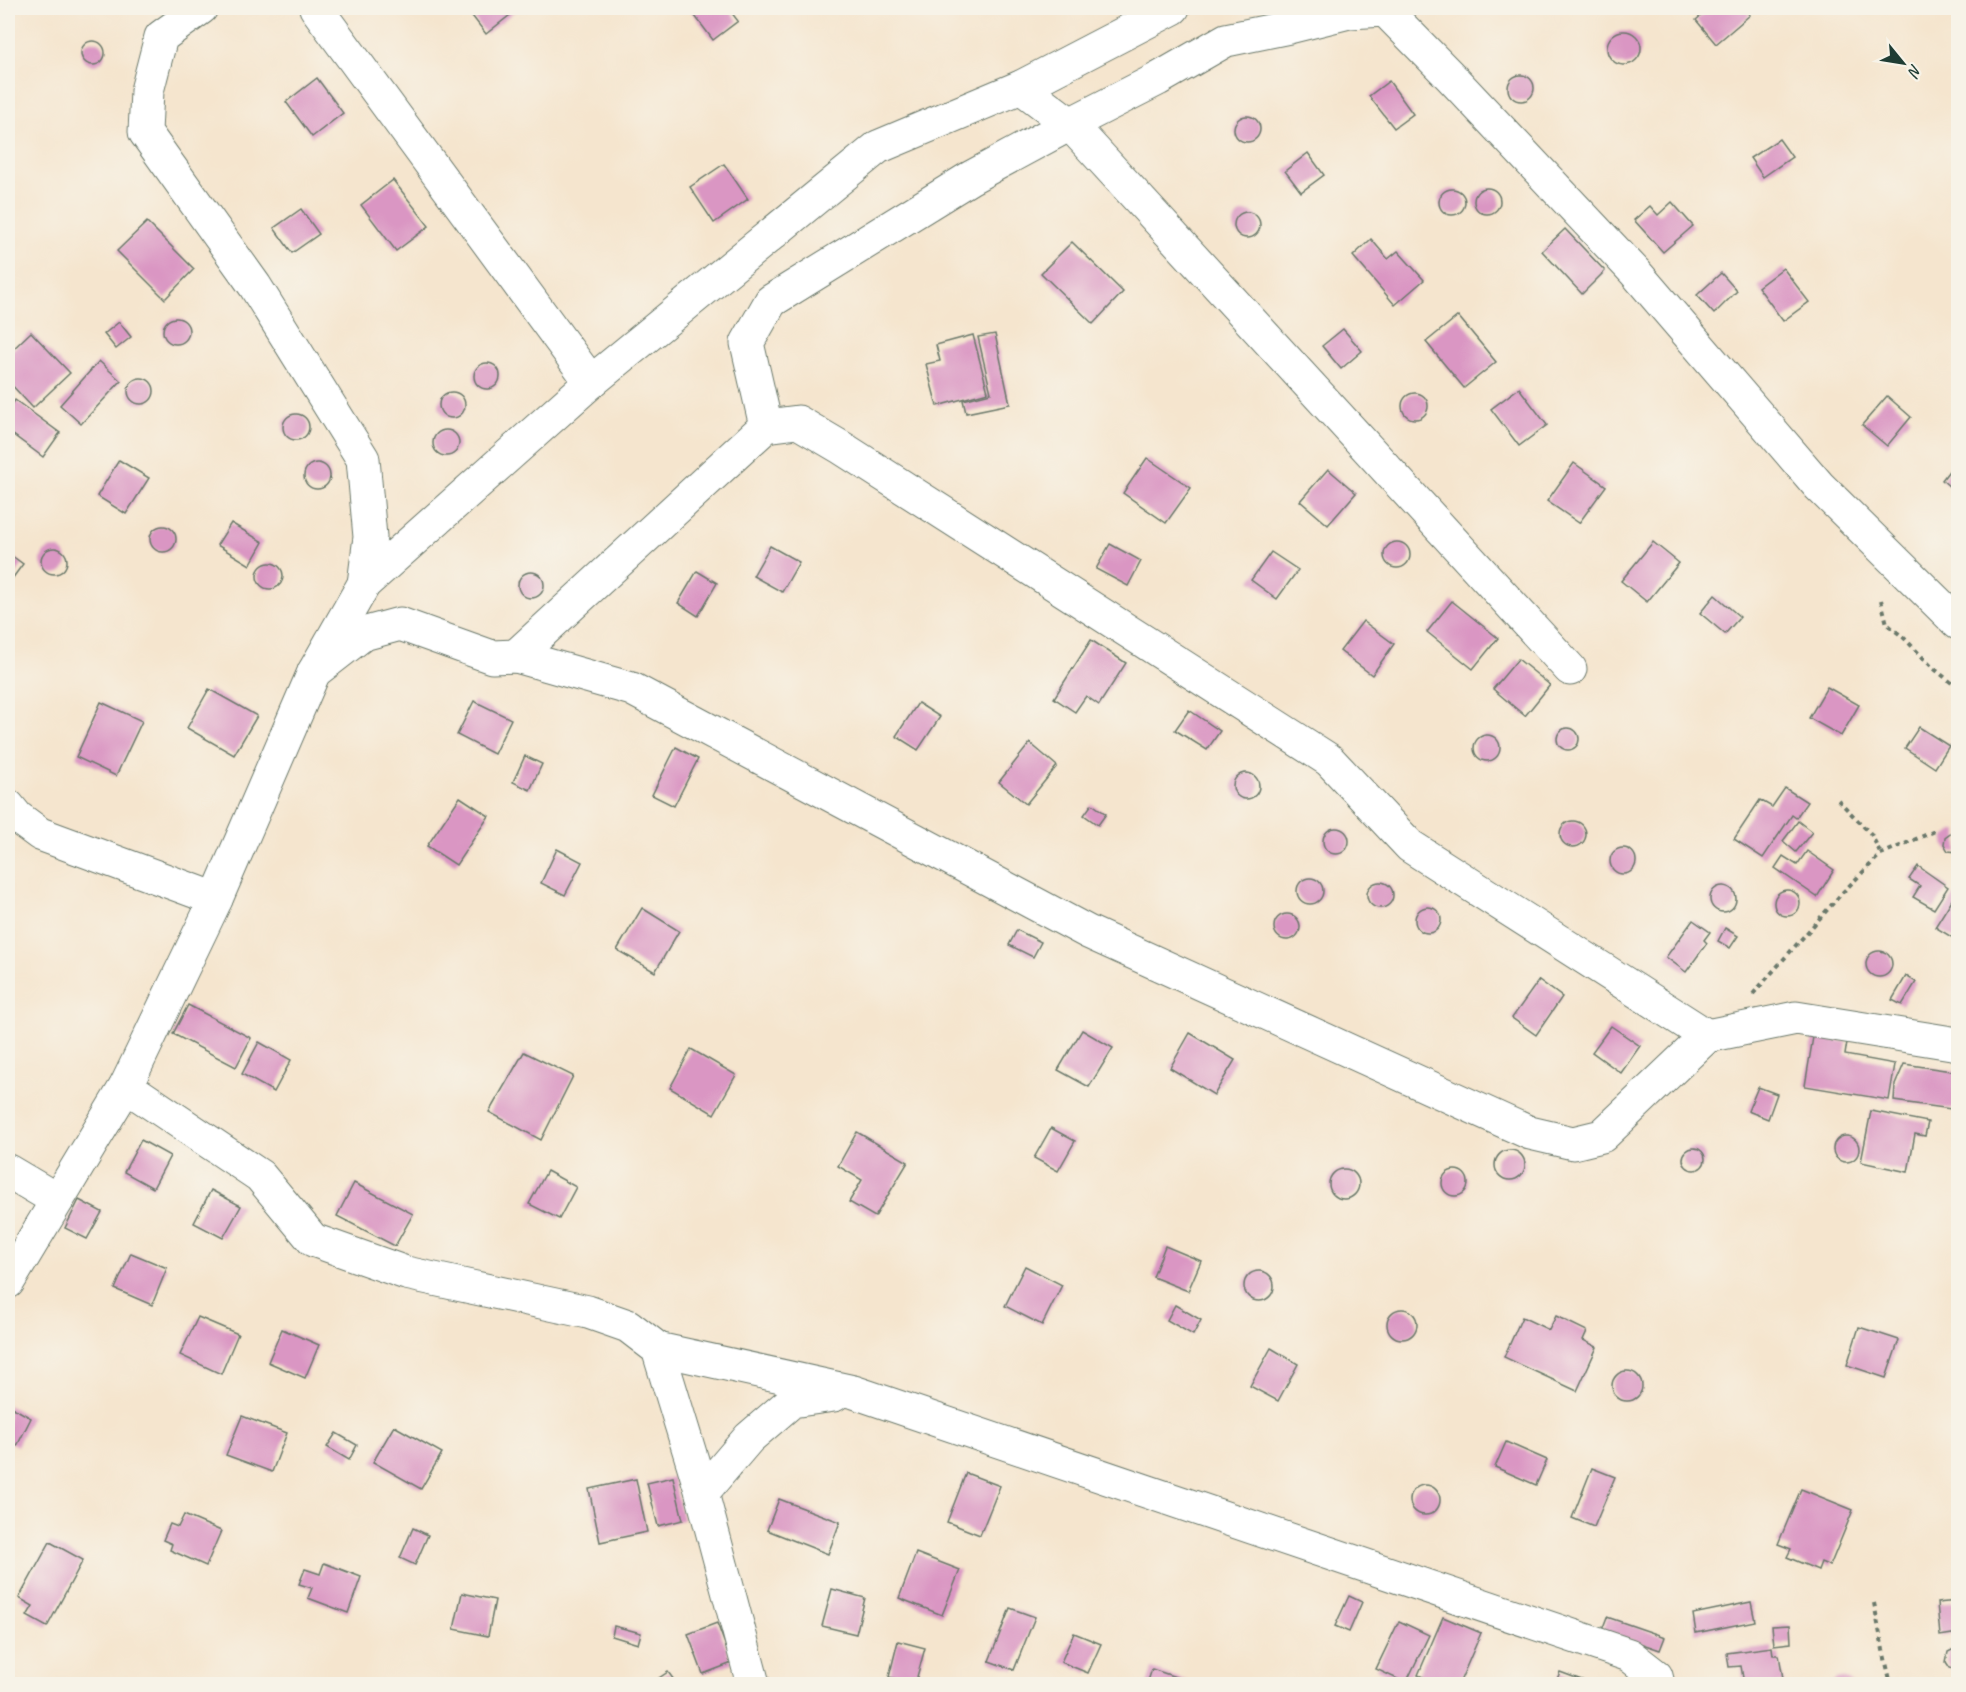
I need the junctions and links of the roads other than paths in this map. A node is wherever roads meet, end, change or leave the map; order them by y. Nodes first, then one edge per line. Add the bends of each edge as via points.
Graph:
1 (201, 8) edge
2 (316, 8) edge
3 (1173, 8) edge
4 (159, 22) edge
5 (1021, 87) junction
6 (1070, 124) junction
7 (591, 382) junction
8 (766, 426) junction
9 (364, 584) junction
10 (1959, 622) edge
11 (516, 656) junction
12 (1570, 669) dead end
13 (314, 672) junction
14 (8, 806) edge
15 (216, 898) junction
16 (1707, 1036) junction
17 (1959, 1044) edge
18 (126, 1086) junction
19 (8, 1171) edge
20 (57, 1200) junction
21 (8, 1282) edge
22 (658, 1349) junction
23 (854, 1392) junction
24 (702, 1493) junction
25 (753, 1684) edge
26 (1658, 1684) edge

1 - 4 street
2 - 7 street
3 - 5 street
4 - 9 street via 147,91 145,132 255,286 363,459 370,537
5 - 6 street
5 - 7 street via 878,147
6 - 8 street via 970,178 771,301 747,344
6 - 10 street via 1226,40 1349,12 1385,10 1635,272 1819,486
6 - 12 street
7 - 9 street
8 - 11 street
8 - 16 street via 798,422 842,448 1329,760 1410,846
9 - 13 street
11 - 13 street via 492,657 400,624 363,634
11 - 16 street via 632,688 1088,932 1530,1133 1573,1143 1602,1136
13 - 15 street
14 - 15 street via 16,818 39,834
15 - 18 street
16 - 17 street via 1796,1018
18 - 20 street
18 - 22 street via 260,1176 313,1240 406,1273 588,1312 628,1326
19 - 20 street
20 - 21 street
22 - 23 street
22 - 24 street
23 - 24 street via 792,1401 749,1438
23 - 26 street via 1629,1655 1656,1676
24 - 25 street

